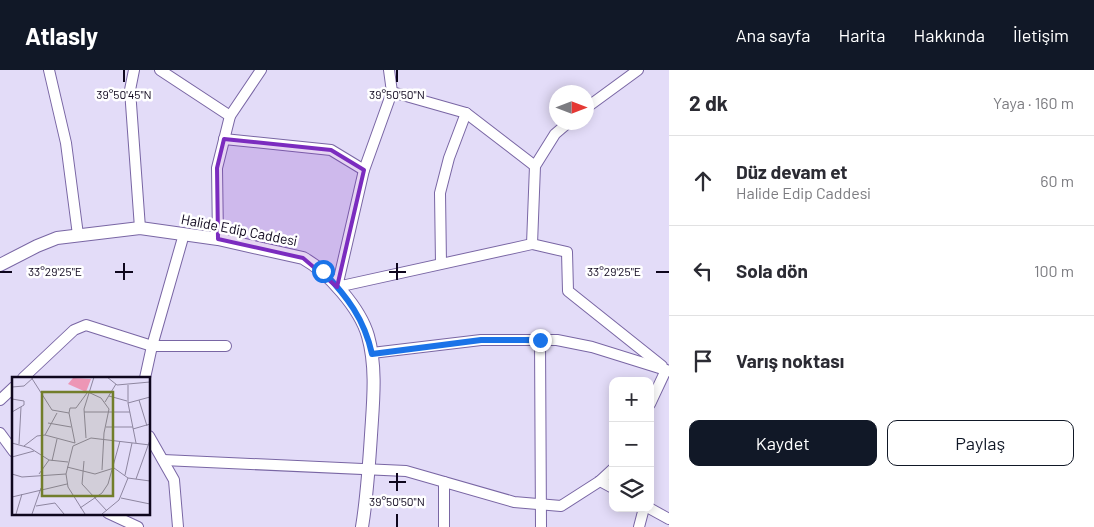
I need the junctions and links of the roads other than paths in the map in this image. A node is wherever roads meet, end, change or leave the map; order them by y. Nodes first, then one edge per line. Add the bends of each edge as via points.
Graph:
1 (49, 70) edge
2 (134, 70) edge
3 (160, 70) edge
4 (261, 70) edge
5 (389, 70) edge
6 (638, 70) edge
7 (392, 92) junction
8 (594, 102) edge
9 (466, 113) junction
10 (230, 116) junction
11 (559, 130) edge
12 (224, 139) junction
13 (535, 166) junction
14 (364, 170) junction
15 (140, 228) junction
16 (184, 234) junction
17 (78, 235) junction
18 (218, 238) junction
19 (532, 244) junction
20 (441, 263) junction
21 (0, 265) edge
22 (337, 287) junction
23 (540, 340) junction
24 (152, 346) junction
25 (226, 346) dead end
26 (372, 354) junction
27 (668, 370) edge
28 (24, 377) edge
29 (145, 377) edge
30 (12, 389) edge
31 (654, 396) edge
32 (0, 400) edge
33 (0, 433) edge
34 (150, 438) edge
35 (12, 449) edge
36 (163, 460) junction
37 (369, 470) junction
38 (609, 473) edge
39 (444, 482) junction
40 (600, 482) junction
41 (609, 486) edge
42 (541, 504) junction
43 (654, 511) edge
44 (643, 512) edge
45 (110, 514) edge
46 (669, 519) edge
47 (138, 527) edge
48 (178, 527) edge
49 (362, 527) edge
50 (444, 527) edge
51 (541, 527) edge
52 (639, 527) edge

1 - 17 street via 66,143
2 - 15 street via 130,90
3 - 10 street
4 - 10 street
5 - 7 street
6 - 8 street
7 - 9 street
7 - 14 street
9 - 13 street
9 - 20 street via 440,194
10 - 12 street
11 - 13 street
12 - 14 street via 331,150
12 - 18 street via 217,168
13 - 19 street
14 - 22 street
15 - 16 street, Halide Edip Caddesi
15 - 17 street, Halide Edip Caddesi
16 - 18 street, Halide Edip Caddesi
16 - 24 street
17 - 21 street, Halide Edip Caddesi via 57,238
18 - 22 street, Halide Edip Caddesi via 303,258 323,271
19 - 20 street
19 - 27 street via 567,252 568,291
20 - 22 street
22 - 26 street, Halide Edip Caddesi via 360,319
23 - 26 street via 481,340
23 - 27 street via 592,347
23 - 42 street
24 - 25 street
24 - 28 street via 86,325 74,330
24 - 29 street
26 - 37 street, Halide Edip Caddesi via 374,390
27 - 31 street
30 - 32 street
33 - 35 street
34 - 36 street
36 - 37 street
36 - 48 street via 174,480
37 - 39 street via 406,471
37 - 49 street, Halide Edip Caddesi
38 - 40 street
39 - 42 street via 514,502
39 - 50 street
40 - 41 street
40 - 42 street via 561,506
42 - 51 street
43 - 46 street
44 - 52 street
45 - 47 street

